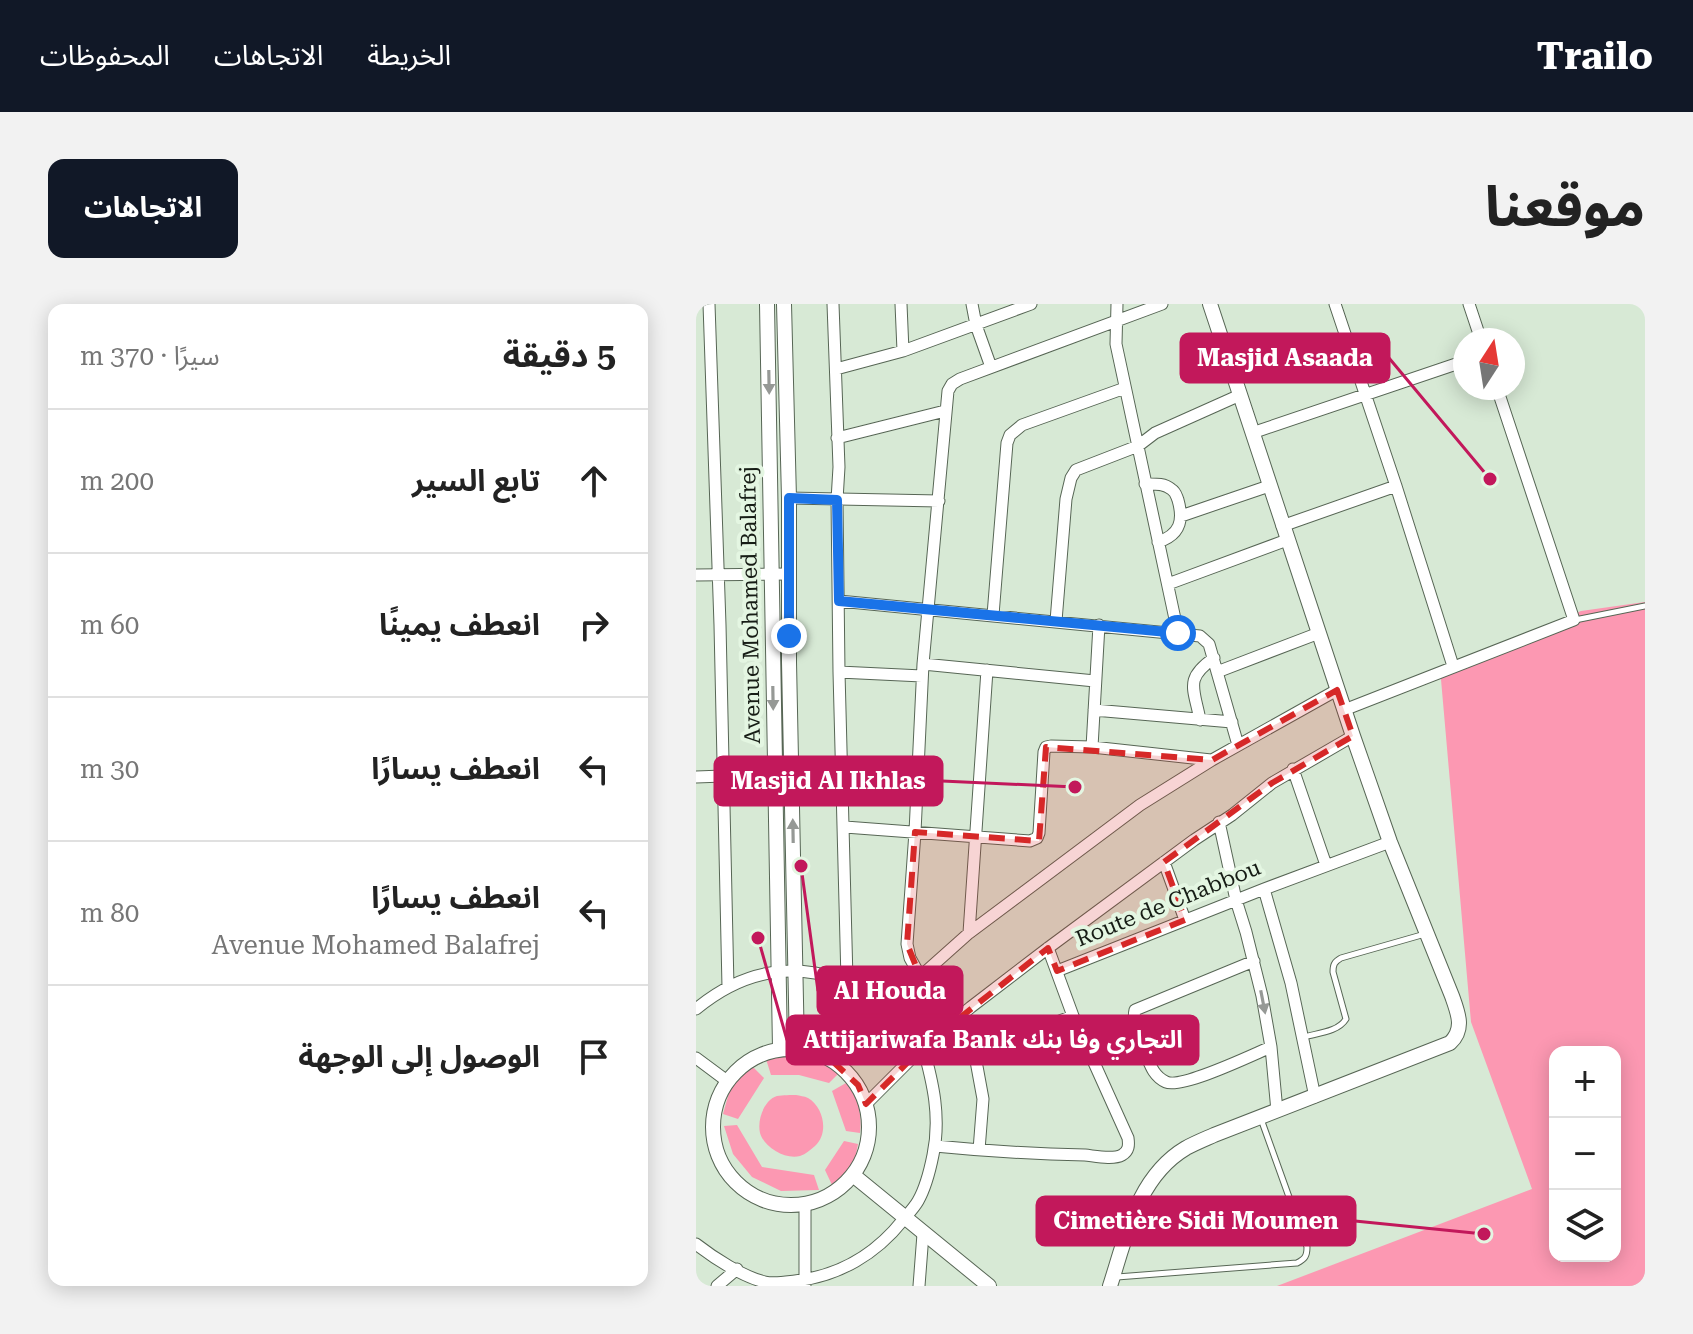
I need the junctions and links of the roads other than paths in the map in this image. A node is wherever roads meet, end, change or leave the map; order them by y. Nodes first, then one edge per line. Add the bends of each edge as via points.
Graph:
1 (709, 304) edge
2 (767, 304) edge
3 (784, 304) edge
4 (833, 304) edge
5 (901, 304) edge
6 (972, 304) edge
7 (1031, 304) edge
8 (1117, 304) edge
9 (1162, 304) edge
10 (1210, 304) edge
11 (1335, 304) edge
12 (1469, 304) edge
13 (1118, 320) junction
14 (976, 325) junction
15 (1477, 328) edge
16 (903, 351) junction
17 (1453, 365) edge
18 (991, 367) junction
19 (836, 369) junction
20 (1125, 388) junction
21 (1365, 394) junction
22 (1240, 395) junction
23 (1501, 400) edge
24 (945, 411) junction
25 (1252, 433) junction
26 (837, 438) junction
27 (1138, 446) junction
28 (1145, 484) junction
29 (1269, 486) junction
30 (1396, 486) junction
31 (789, 498) junction
32 (837, 500) junction
33 (939, 501) junction
34 (1181, 516) junction
35 (1285, 533) junction
36 (1158, 542) junction
37 (772, 574) junction
38 (790, 574) junction
39 (696, 575) edge
40 (718, 575) junction
41 (1168, 584) junction
42 (839, 601) junction
43 (1645, 606) edge
44 (928, 610) junction
45 (993, 615) junction
46 (1574, 620) junction
47 (1056, 621) junction
48 (1099, 625) junction
49 (1178, 633) junction
50 (1319, 633) junction
51 (1214, 658) junction
52 (1453, 666) junction
53 (923, 670) junction
54 (987, 670) junction
55 (839, 672) junction
56 (1217, 672) junction
57 (1095, 681) junction
58 (1337, 690) junction
59 (1094, 710) junction
60 (1344, 710) junction
61 (1200, 720) junction
62 (1232, 722) junction
63 (1353, 736) junction
64 (1238, 745) junction
65 (1092, 747) junction
66 (1212, 760) junction
67 (1293, 769) junction
68 (843, 775) junction
69 (723, 776) junction
70 (696, 777) edge
71 (792, 777) junction
72 (1219, 822) junction
73 (845, 827) junction
74 (915, 832) junction
75 (976, 836) junction
76 (1390, 842) junction
77 (1164, 862) junction
78 (1326, 865) junction
79 (1264, 889) junction
80 (1236, 900) junction
81 (1185, 920) junction
82 (969, 933) junction
83 (1426, 934) junction
84 (1048, 948) junction
85 (1254, 961) junction
86 (796, 969) junction
87 (779, 970) junction
88 (1057, 971) junction
89 (920, 976) junction
90 (847, 980) junction
91 (728, 987) junction
92 (891, 1002) junction
93 (696, 1009) edge
94 (1073, 1016) junction
95 (1303, 1037) junction
96 (923, 1047) junction
97 (1271, 1047) junction
98 (780, 1049) junction
99 (797, 1049) junction
100 (696, 1058) edge
101 (829, 1058) junction
102 (727, 1081) junction
103 (1315, 1097) junction
104 (866, 1104) junction
105 (1277, 1111) junction
106 (1261, 1118) junction
107 (935, 1146) junction
108 (979, 1150) junction
109 (853, 1175) junction
110 (805, 1204) junction
111 (905, 1217) junction
112 (923, 1234) junction
113 (696, 1244) edge
114 (737, 1269) junction
115 (1112, 1282) edge
116 (805, 1283) edge
117 (717, 1286) edge
118 (919, 1286) edge
119 (989, 1286) edge

1 - 40 street
2 -> 37 street, Avenue Mohamed Balafrej
3 - 31 street, Avenue Mohamed Balafrej
4 - 19 street
5 - 16 street
6 - 14 street
7 - 14 street
8 - 13 street
9 - 13 street
10 - 22 street
11 - 21 street
12 - 15 street
13 - 18 street
13 - 20 street via 1116,344
14 - 16 street
14 - 18 street
16 - 19 street
17 - 21 street
18 - 24 street via 952,384
19 - 26 street
20 - 27 street
20 - 45 street via 1022,425 1010,435
21 - 25 street
21 - 30 street
22 - 25 street
22 - 27 street via 1155,433
23 - 46 street
24 - 26 street
24 - 33 street
25 - 29 street
26 - 32 street
27 - 28 street
27 - 47 street via 1081,467 1071,478
28 - 34 street via 1172,489
28 - 36 street
29 - 34 street
29 - 35 street
30 - 35 street
30 - 52 street
31 - 32 street
31 - 38 street, Avenue Mohamed Balafrej
32 - 33 street
32 - 42 street
33 - 44 street
34 - 36 street via 1175,532
35 - 41 street
35 - 50 street
36 - 41 street
37 - 38 street
37 - 40 street
37 -> 87 street, Avenue Mohamed Balafrej
38 - 71 street, Avenue Mohamed Balafrej
39 - 40 street
40 - 69 street
41 - 49 street
42 - 44 street
42 - 55 street
43 - 46 lane
44 - 45 street
44 - 53 street
45 - 47 street
46 - 52 street
47 - 48 street
48 - 49 street
48 - 57 street
49 - 51 street via 1205,638
50 - 56 street
50 - 58 street
51 - 56 street
51 - 61 street via 1195,674
52 - 60 street
53 - 54 street
53 - 55 street
53 - 74 street
54 - 57 street
54 - 75 street
55 - 68 street
56 - 62 street
57 - 59 street
58 - 60 street
58 - 64 street
59 - 61 street
59 - 65 street
60 - 63 street
61 - 62 street
62 - 64 street
63 - 67 street
63 - 76 street
64 - 66 street
65 - 66 street
65 - 75 street via 1045,749 1037,838
66 - 82 street via 1140,805
67 - 72 street
67 - 78 street
68 - 71 street
68 - 73 street
69 - 70 street
69 - 91 street
86 -> 71 street, Avenue Mohamed Balafrej
72 - 77 street
72 - 80 street
73 - 74 street
73 - 90 street
74 - 75 street
74 - 89 street via 907,944
75 - 82 street
76 - 78 street, Route de Chabbou
76 - 83 street
77 - 81 street
77 - 84 street
78 - 79 street, Route de Chabbou
79 - 80 street, Route de Chabbou
79 - 95 street
80 - 81 street, Route de Chabbou
80 - 85 street
81 - 88 street, Route de Chabbou
82 - 89 street
83 - 95 lane via 1336,961 1333,972 1346,1019 1337,1028
83 - 103 street via 1460,1022 1456,1037
84 - 88 street
84 - 96 street
85 -> 97 street
85 - 97 street via 1135,1010 1134,1023 1152,1070 1174,1084
86 - 87 street
86 - 90 street
86 - 99 street, Avenue Mohamed Balafrej
87 - 91 street
87 - 98 street, Avenue Mohamed Balafrej
88 - 94 street, Route de Chabbou
89 - 92 street
90 - 92 street
91 - 93 street
92 - 101 street
94 - 108 street via 980,1051
94 - 108 street, Route de Chabbou via 1128,1138 1128,1149 1118,1156
95 - 103 street
96 - 104 street
96 - 107 street via 935,1094
97 - 105 street
98 - 99 street
98 - 102 street via 760,1055
99 - 101 street
100 - 102 street
101 - 104 street via 858,1085
102 - 110 street via 714,1112 721,1161 756,1196 780,1204
103 - 105 street
104 - 109 street via 869,1141
105 - 106 street
106 - 115 street via 1184,1149 1159,1170 1140,1199
106 - 115 lane via 1307,1247 1303,1260
107 - 108 street, Route de Chabbou
107 - 111 street via 917,1204
109 - 110 street via 832,1194
109 - 111 street
110 - 116 street
111 - 112 street
111 - 116 street via 866,1256
112 - 118 street
112 - 119 street
113 - 114 street
114 - 116 street via 767,1283
114 - 117 street

